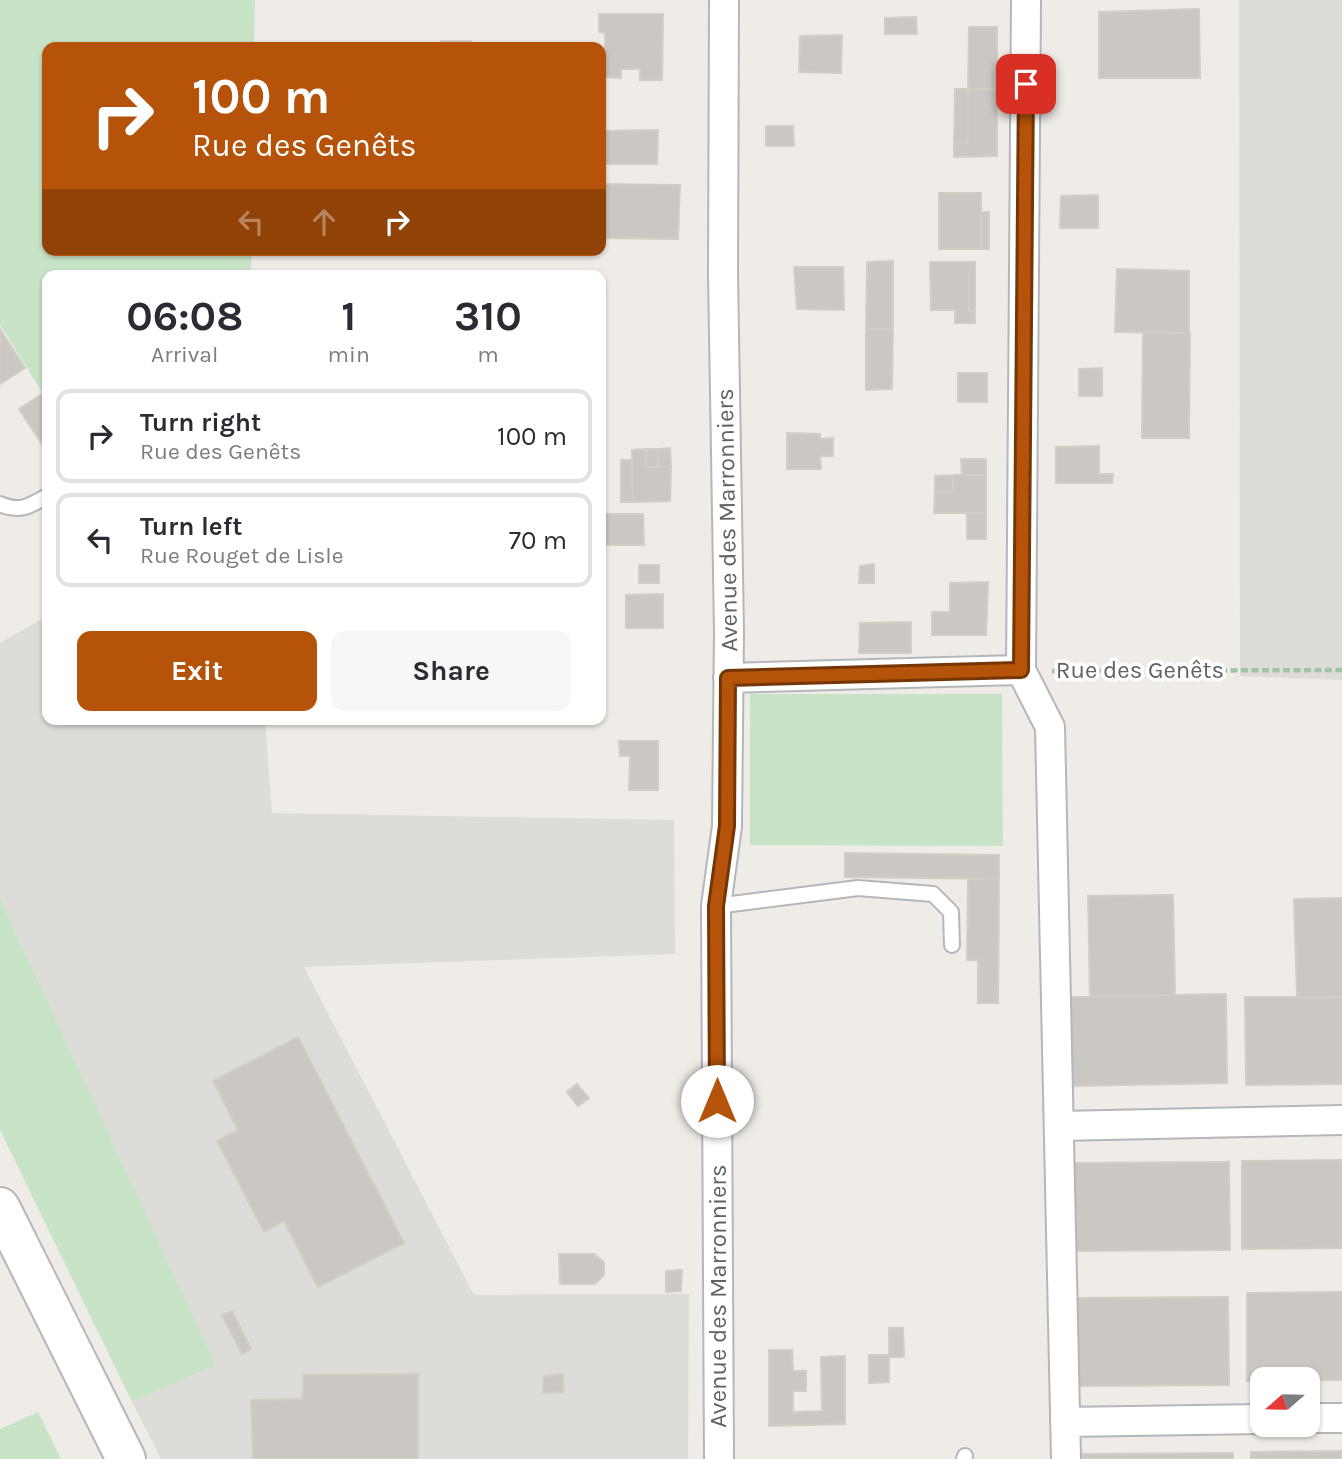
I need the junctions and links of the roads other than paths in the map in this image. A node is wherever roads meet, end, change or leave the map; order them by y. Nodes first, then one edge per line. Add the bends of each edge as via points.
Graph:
1 (724, 0) edge
2 (1026, 0) edge
3 (42, 499) edge
4 (0, 504) edge
5 (1021, 670) junction
6 (728, 678) junction
7 (716, 906) junction
8 (952, 945) dead end
9 (1342, 1120) edge
10 (1059, 1126) junction
11 (4, 1238) edge
12 (1342, 1418) edge
13 (1250, 1419) edge
14 (1320, 1419) edge
15 (1065, 1422) junction
16 (98, 1459) edge
17 (126, 1459) edge
18 (719, 1459) edge
19 (1066, 1459) edge

1 - 6 street, Avenue des Marronniers
2 - 5 street
3 - 4 lane via 27,508
5 - 6 street, Rue des Genêts
5 - 10 street via 1050,727
6 - 7 street, Avenue des Marronniers via 727,826
7 - 8 lane via 858,888 933,894 951,912
7 - 18 street, Avenue des Marronniers
9 - 10 street
10 - 15 street
11 - 16 main road
11 - 17 main road
12 - 14 street
13 - 15 street
15 - 19 street

